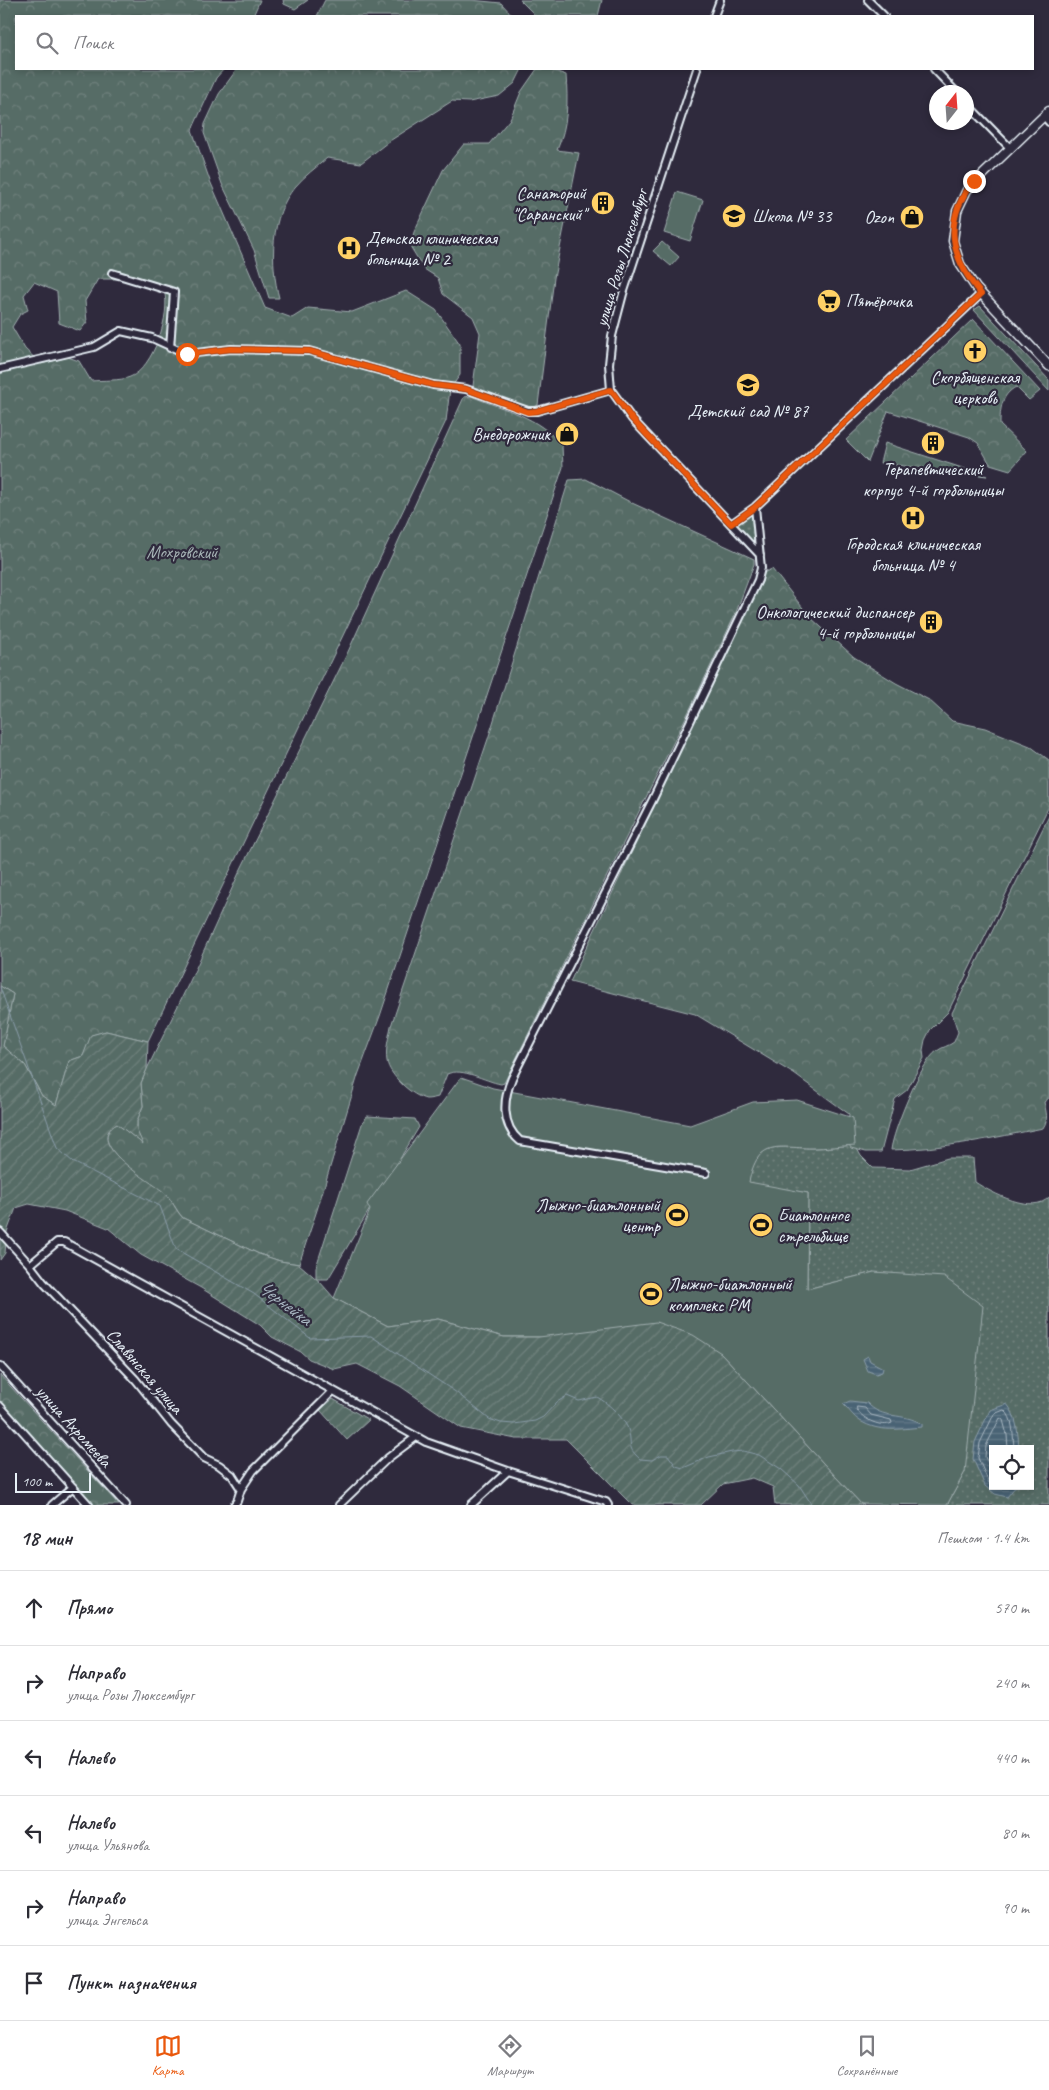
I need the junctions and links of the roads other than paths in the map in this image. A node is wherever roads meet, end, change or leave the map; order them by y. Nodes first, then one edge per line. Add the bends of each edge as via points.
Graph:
1 (720, 0) edge
2 (868, 0) edge
3 (714, 15) edge
4 (883, 15) edge
5 (697, 70) edge
6 (935, 70) edge
7 (949, 85) edge
8 (974, 111) edge
9 (1047, 117) edge
10 (1010, 148) junction
11 (112, 273) dead end
12 (981, 294) junction
13 (170, 348) junction
14 (1049, 366) edge
15 (0, 369) edge
16 (611, 390) junction
17 (755, 507) junction
18 (731, 524) junction
19 (760, 554) junction
20 (706, 1173) dead end
21 (0, 1232) edge
22 (30, 1265) junction
23 (0, 1366) edge
24 (332, 1392) junction
25 (0, 1406) edge
26 (416, 1437) junction
27 (508, 1471) junction
28 (73, 1487) junction
29 (241, 1489) junction
30 (606, 1504) edge
31 (52, 1505) edge
32 (90, 1505) edge
33 (126, 1505) edge
34 (234, 1505) edge
35 (338, 1505) edge
36 (471, 1505) edge

1 - 3 street
2 - 4 street
5 - 16 street, улица Розы Люксембург via 623,294 612,336
6 - 7 street
8 - 10 street
9 - 10 main road
10 - 12 main road via 974,181 964,195 955,222 955,250 960,264
11 - 13 street via 174,292
12 - 14 main road
12 - 17 street
13 - 15 street via 152,338 121,331 94,347
13 - 16 street via 187,354 231,349 309,351 433,385 466,389 528,412
16 - 18 street via 632,419
17 - 18 street
17 - 19 street
18 - 19 street
19 - 20 street via 758,580 653,799 512,1078 505,1111 516,1138 529,1144
21 - 22 street, Славянская улица
22 - 24 street via 57,1242 64,1242
22 - 29 street, Славянская улица via 136,1380 171,1424 204,1458 232,1475
23 - 33 street, улица Ахромеева
24 - 26 street
24 - 29 street via 254,1471
25 - 28 street
26 - 27 street
26 - 35 street via 388,1458
27 - 30 street
27 - 36 street
28 - 31 street
28 - 32 street
29 - 34 street

